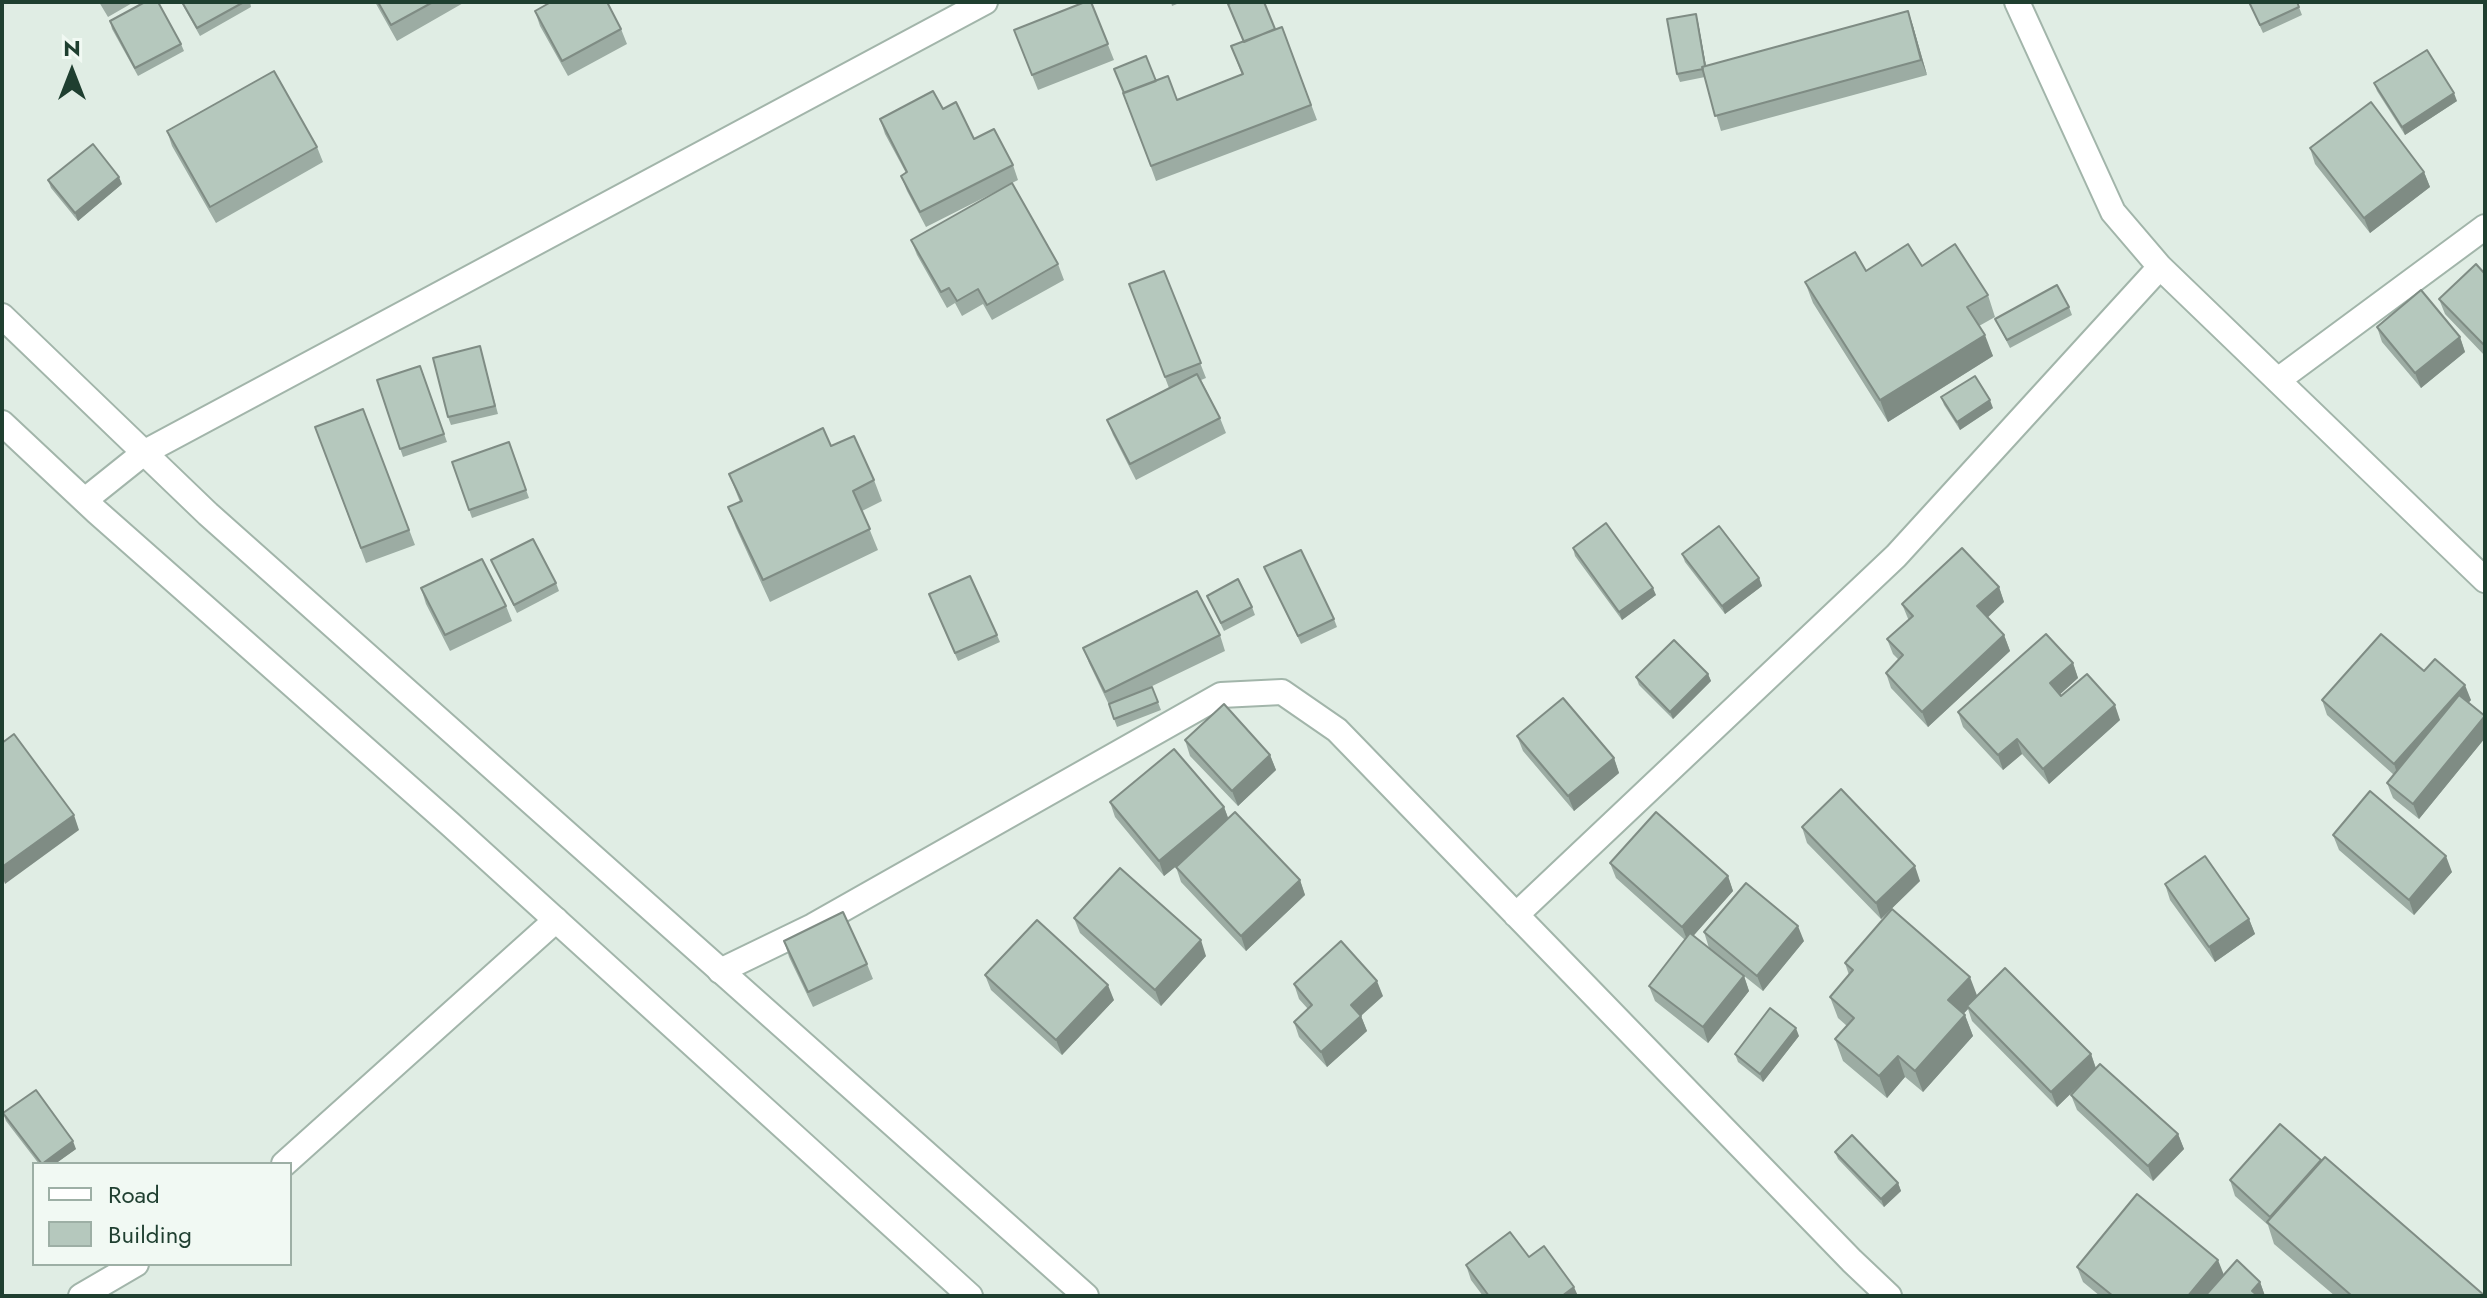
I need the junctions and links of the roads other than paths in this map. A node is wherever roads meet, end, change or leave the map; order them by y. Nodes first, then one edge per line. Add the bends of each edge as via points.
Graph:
1 (985, 2) edge
2 (2017, 2) edge
3 (2485, 227) edge
4 (2160, 267) junction
5 (2, 316) edge
6 (2278, 380) junction
7 (2, 423) edge
8 (145, 452) junction
9 (85, 500) junction
10 (2485, 580) edge
11 (1516, 915) junction
12 (556, 920) junction
13 (720, 971) junction
14 (286, 1162) edge
15 (133, 1266) edge
16 (81, 1296) edge
17 (970, 1296) edge
18 (1086, 1296) edge
19 (1889, 1296) edge

1 - 8 street
2 - 4 street via 2113,212
3 - 6 street
4 - 6 street
4 - 11 street via 1896,556
5 - 8 street
6 - 10 street
7 - 9 street
8 - 9 street
8 - 13 street
9 - 12 street
11 - 13 street via 1337,730 1282,692 1221,695 813,926
11 - 19 street
12 - 14 street
12 - 17 street
13 - 18 street
15 - 16 street

